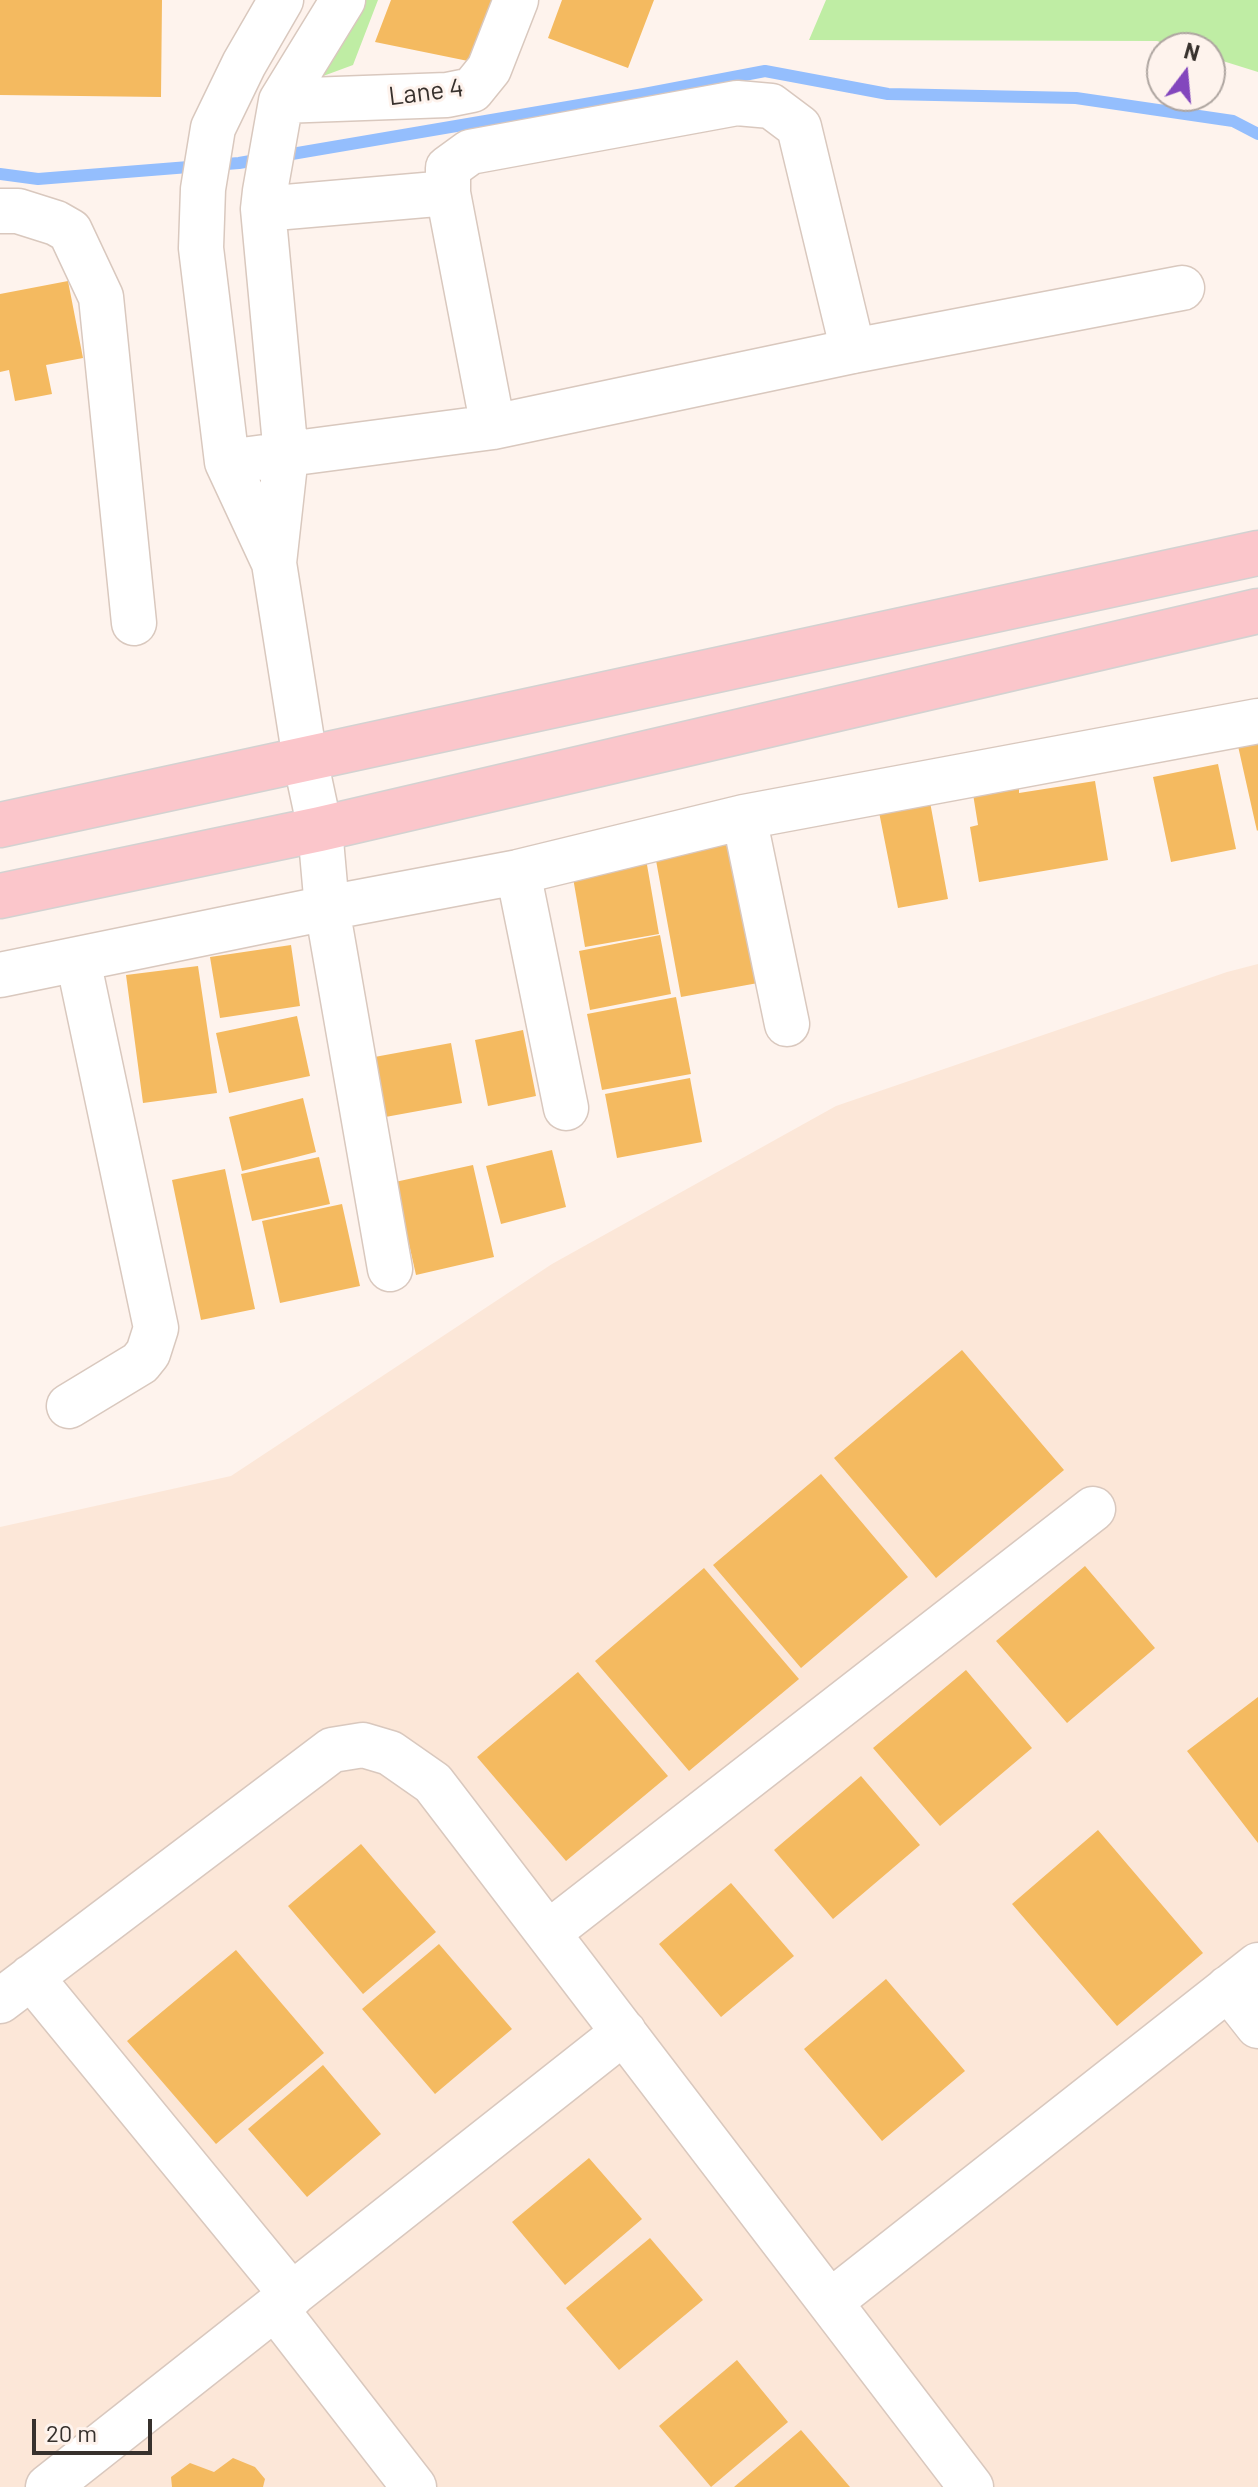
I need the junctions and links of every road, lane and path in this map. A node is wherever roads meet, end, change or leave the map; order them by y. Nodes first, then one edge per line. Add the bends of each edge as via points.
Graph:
1 (281, 0) edge
2 (343, 0) edge
3 (516, 0) edge
4 (278, 117) junction
5 (448, 193) junction
6 (264, 200) junction
7 (0, 211) edge
8 (1182, 288) dead end
9 (853, 351) junction
10 (493, 427) junction
11 (286, 455) junction
12 (227, 462) junction
13 (1258, 553) edge
14 (274, 563) junction
15 (1258, 611) edge
16 (134, 623) dead end
17 (1258, 721) edge
18 (305, 759) junction
19 (744, 817) junction
20 (0, 825) edge
21 (320, 829) junction
22 (518, 872) junction
23 (0, 896) edge
24 (327, 908) junction
25 (78, 960) junction
26 (0, 975) edge
27 (787, 1024) dead end
28 (566, 1108) dead end
29 (390, 1269) dead end
30 (69, 1406) dead end
31 (1093, 1509) dead end
32 (548, 1933) junction
33 (1243, 1977) edge
34 (16, 1989) edge
35 (1258, 2026) edge
36 (624, 2032) junction
37 (284, 2301) junction
38 (830, 2302) junction
39 (48, 2487) edge
40 (414, 2487) edge
41 (971, 2487) edge

1 - 12 street via 213,128 203,189 201,248
2 - 4 street
3 - 4 street, Lane 4 via 489,69 472,90
4 - 6 street
5 - 6 street
5 - 9 street via 448,168 470,152 737,103 771,106 799,127
5 - 10 street
6 - 11 street
7 - 16 street via 18,211 70,231 101,297
8 - 9 street
9 - 10 street
10 - 11 street
11 - 12 street
11 - 14 street
12 - 14 street
13 - 18 main road
14 - 18 street
15 - 21 main road
17 - 19 street
18 - 20 main road
18 - 21 street
19 - 22 street
19 - 27 street
21 - 23 main road
21 - 24 street
22 - 24 street
22 - 28 street
24 - 25 street
24 - 29 street
25 - 26 street
25 - 30 street via 156,1328 140,1363
31 - 32 street
32 - 34 street via 433,1783 390,1753 363,1745 332,1750
32 - 36 street
33 - 35 street
33 - 38 street
34 - 37 street
36 - 37 street
36 - 38 street
37 - 39 street
37 - 40 street
38 - 41 street

